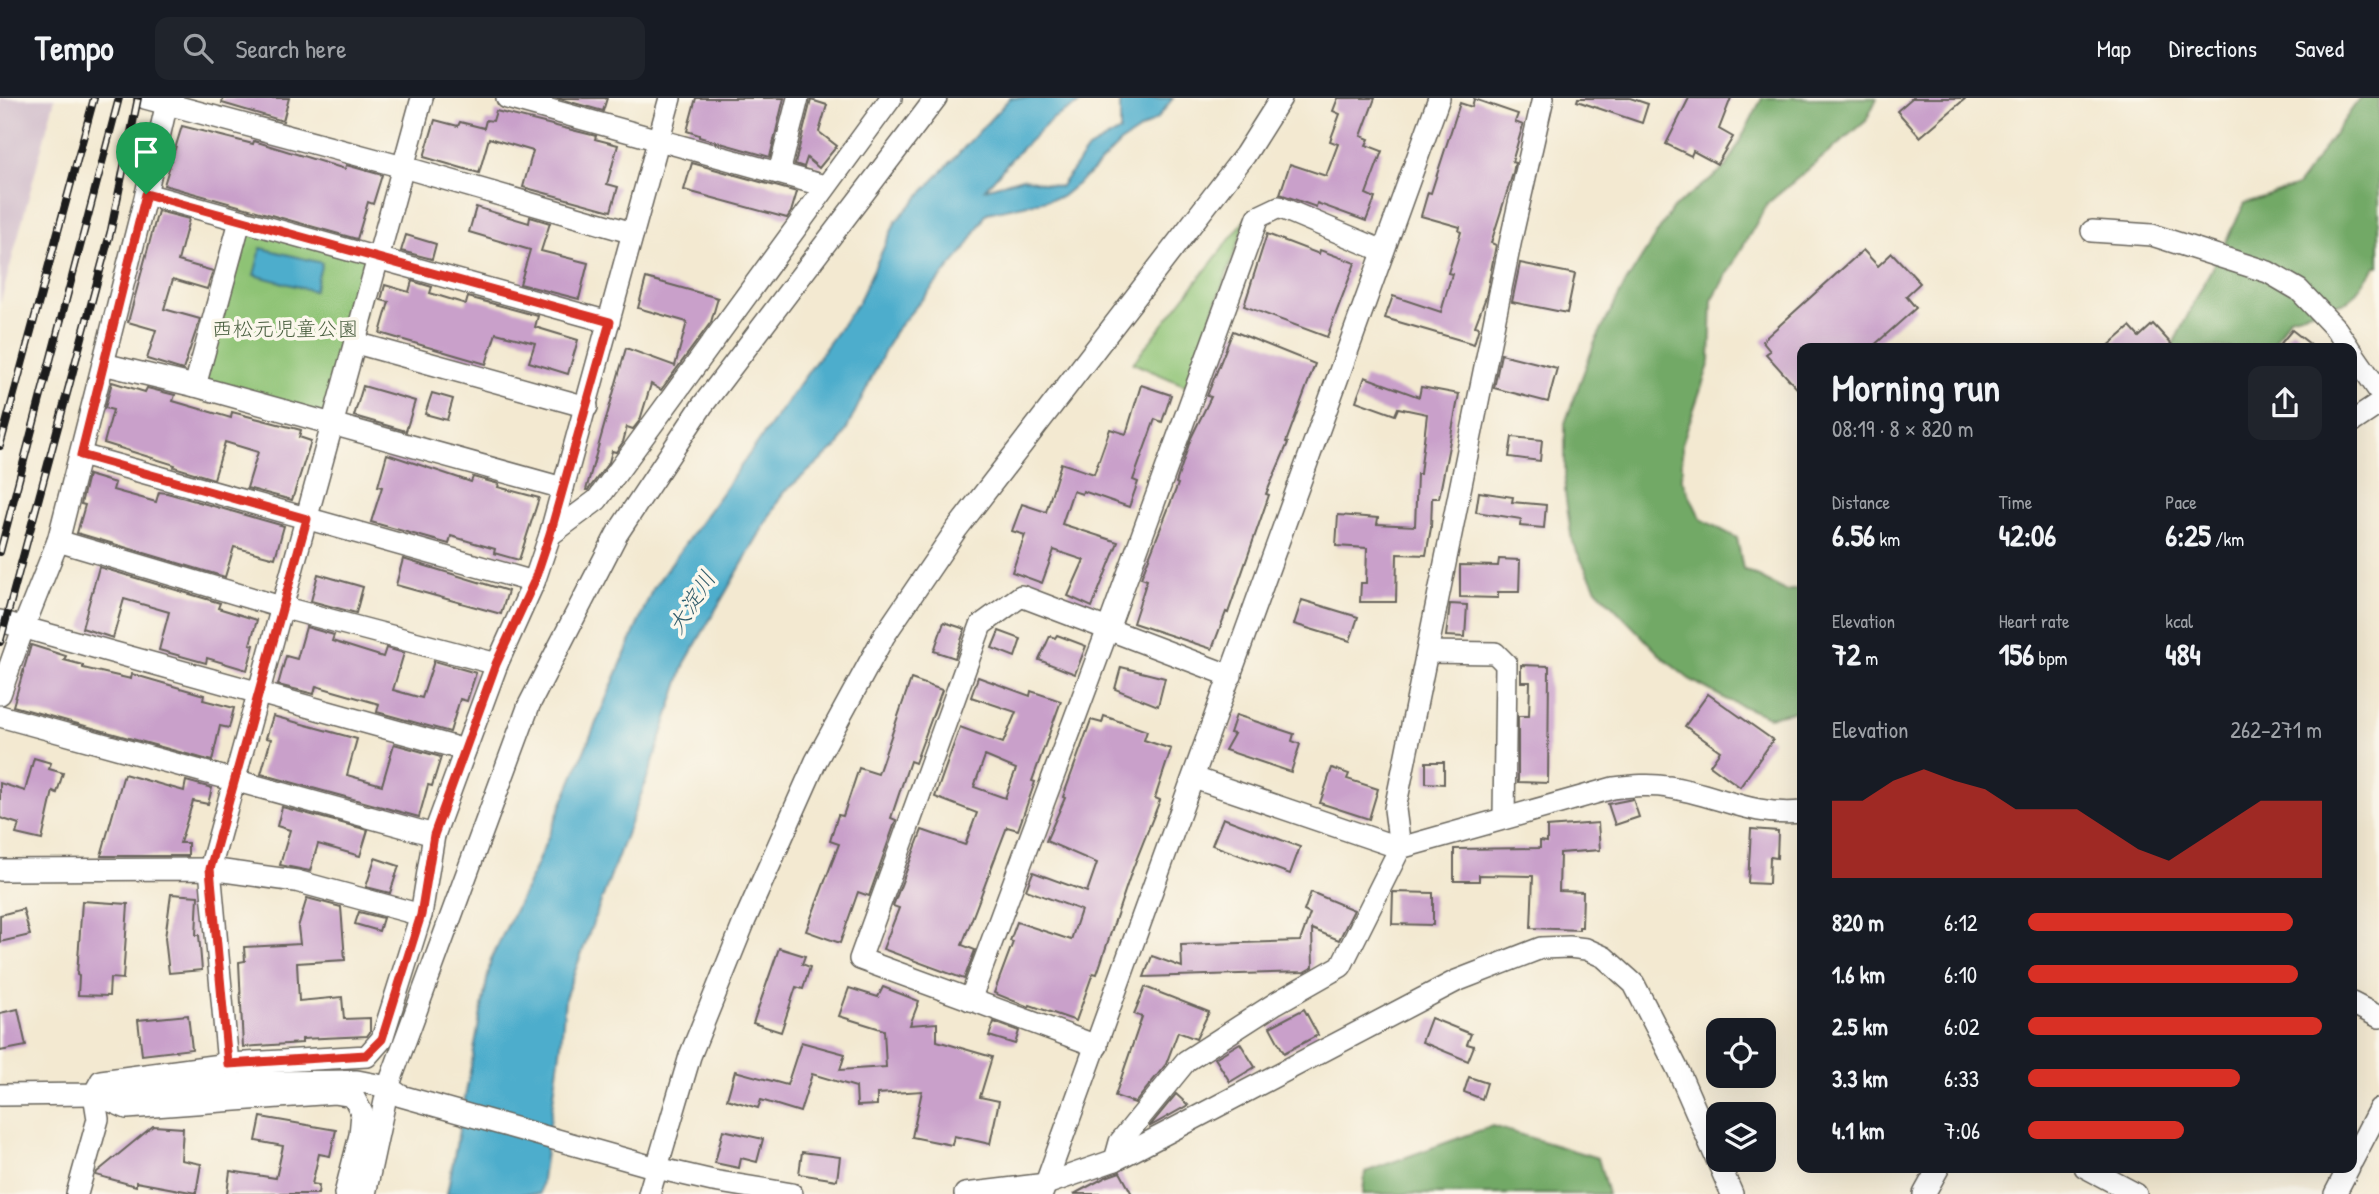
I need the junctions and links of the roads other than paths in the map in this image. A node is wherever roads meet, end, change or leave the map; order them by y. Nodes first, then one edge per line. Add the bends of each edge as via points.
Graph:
1 (145, 98) edge
2 (422, 98) edge
3 (507, 98) edge
4 (670, 98) edge
5 (798, 98) edge
6 (891, 98) edge
7 (936, 98) edge
8 (1281, 98) edge
9 (1439, 98) edge
10 (1543, 98) edge
11 (167, 101) edge
12 (659, 139) junction
13 (403, 167) junction
14 (779, 173) junction
15 (825, 186) junction
16 (146, 194) junction
17 (240, 221) junction
18 (2092, 231) dead end
19 (633, 233) junction
20 (1383, 251) junction
21 (379, 258) junction
22 (610, 322) junction
23 (356, 343) junction
24 (2346, 343) edge
25 (2357, 359) edge
26 (103, 364) junction
27 (195, 386) junction
28 (2379, 391) edge
29 (2379, 404) edge
30 (587, 407) junction
31 (2357, 419) edge
32 (333, 426) junction
33 (81, 455) junction
34 (563, 488) junction
35 (307, 519) junction
36 (550, 534) junction
37 (58, 541) junction
38 (534, 582) junction
39 (281, 607) junction
40 (0, 621) edge
41 (23, 626) junction
42 (1108, 629) junction
43 (1428, 652) junction
44 (496, 664) junction
45 (1231, 676) junction
46 (260, 693) junction
47 (0, 694) edge
48 (0, 716) edge
49 (465, 750) junction
50 (1194, 778) junction
51 (235, 780) junction
52 (1797, 812) edge
53 (1504, 817) junction
54 (434, 835) junction
55 (1400, 848) junction
56 (210, 869) junction
57 (0, 870) edge
58 (421, 915) junction
59 (970, 1000) junction
60 (2357, 1006) edge
61 (2379, 1017) edge
62 (1097, 1046) junction
63 (228, 1064) junction
64 (395, 1092) junction
65 (94, 1094) junction
66 (0, 1095) edge
67 (2379, 1109) edge
68 (2357, 1151) edge
69 (1115, 1160) junction
70 (657, 1168) junction
71 (1936, 1173) edge
72 (2346, 1173) edge
73 (2117, 1175) edge
74 (731, 1189) edge
75 (1044, 1189) edge
76 (1008, 1191) edge
77 (78, 1194) edge
78 (345, 1194) edge
79 (365, 1194) edge
80 (649, 1194) edge
81 (792, 1194) edge
82 (965, 1194) edge
83 (1732, 1194) edge
84 (1924, 1194) edge
85 (2136, 1194) edge
86 (2335, 1194) edge

1 - 11 street
2 - 13 street
3 - 12 street
4 - 12 street
5 - 14 street
6 - 15 street
7 - 64 street via 702,406 617,534 530,705
8 - 70 street via 1245,155 972,509 884,636 816,761 745,920 690,1056
9 - 20 street
10 - 43 street
11 - 13 street
11 - 16 street
12 - 14 street
12 - 19 street
13 - 19 street
13 - 21 street
14 - 15 street
15 - 36 street via 597,500
16 - 17 street
16 - 26 street
17 - 21 street
17 - 27 street
18 - 24 street via 2152,235 2269,272 2299,290
19 - 22 street
20 - 42 street via 1279,207 1258,217
20 - 45 street
21 - 22 street
21 - 23 street
22 - 30 street
23 - 30 street
23 - 32 street
25 - 28 street
26 - 27 street
26 - 33 street
27 - 32 street
29 - 31 street
30 - 34 street
32 - 34 street
32 - 35 street
33 - 35 street
33 - 37 street
34 - 36 street
35 - 38 street
35 - 39 street
36 - 38 street
37 - 39 street
37 - 41 street
38 - 44 street
39 - 44 street
39 - 46 street
40 - 41 street
41 - 46 street
41 - 47 street
42 - 45 street
42 - 59 street
42 - 59 street via 1020,596 982,625 860,959
43 - 53 street via 1495,653 1506,664
43 - 55 street via 1395,808
44 - 49 street
45 - 50 street
46 - 49 street
46 - 51 street
48 - 51 street
49 - 54 street
50 - 55 street
50 - 62 street
51 - 54 street
51 - 56 street
52 - 53 street via 1742,808 1670,787 1644,785 1613,788
53 - 55 street
54 - 58 street
55 - 69 street via 1341,966 1186,1061 1120,1142
56 - 57 street
56 - 58 street via 296,881
56 - 63 street
58 - 63 street via 382,1039 366,1055
59 - 62 street
60 - 61 street
62 - 75 street
63 - 65 street via 101,1081
64 - 65 street via 357,1081
64 - 70 street
64 - 79 street
65 - 66 street
65 - 77 street via 98,1119
65 - 78 street via 127,1108 334,1093 353,1096 362,1113
67 - 68 street
69 - 75 street
69 - 83 street via 1455,981 1541,947 1569,947 1604,957 1634,984 1678,1070
70 - 74 street
70 - 80 street
71 - 84 street
72 - 86 street
73 - 85 street
74 - 81 street
75 - 76 street
76 - 82 street

